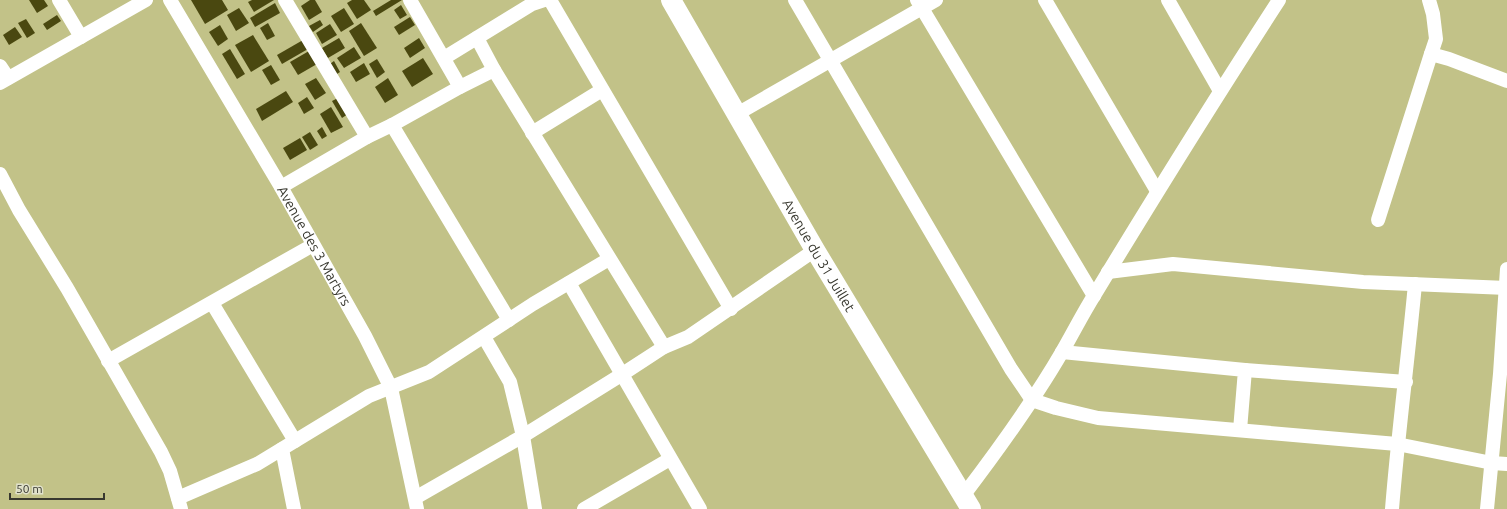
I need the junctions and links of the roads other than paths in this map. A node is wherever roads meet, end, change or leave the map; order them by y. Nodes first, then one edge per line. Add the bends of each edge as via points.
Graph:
1 (59, 0) edge
2 (146, 0) edge
3 (170, 0) edge
4 (285, 0) edge
5 (410, 0) edge
6 (550, 0) edge
7 (671, 0) edge
8 (795, 0) edge
9 (936, 0) edge
10 (1045, 0) edge
11 (1168, 0) edge
12 (1279, 0) edge
13 (1430, 0) edge
14 (535, 1) edge
15 (920, 4) edge
16 (81, 37) junction
17 (477, 38) junction
18 (1431, 54) junction
19 (444, 58) junction
20 (831, 59) junction
21 (0, 66) edge
22 (494, 70) junction
23 (4, 80) edge
24 (1507, 81) edge
25 (460, 87) junction
26 (602, 90) junction
27 (1220, 90) junction
28 (737, 114) junction
29 (392, 125) junction
30 (532, 133) junction
31 (367, 137) junction
32 (0, 174) edge
33 (281, 187) junction
34 (1157, 191) junction
35 (1378, 220) dead end
36 (313, 245) junction
37 (815, 250) junction
38 (609, 259) junction
39 (1507, 269) edge
40 (1108, 272) junction
41 (569, 283) junction
42 (1416, 284) junction
43 (1506, 288) edge
44 (1094, 296) junction
45 (212, 303) junction
46 (731, 308) junction
47 (509, 320) junction
48 (484, 337) junction
49 (664, 347) junction
50 (1062, 352) junction
51 (108, 361) junction
52 (1245, 370) junction
53 (1504, 374) edge
54 (621, 375) junction
55 (1406, 382) junction
56 (391, 388) junction
57 (1032, 400) junction
58 (1240, 430) junction
59 (523, 436) junction
60 (295, 441) junction
61 (1397, 444) junction
62 (282, 449) junction
63 (670, 459) junction
64 (1492, 463) junction
65 (1507, 464) edge
66 (967, 502) edge
67 (179, 503) edge
68 (416, 504) edge
69 (294, 509) edge
70 (535, 509) edge
71 (584, 509) edge
72 (700, 509) edge
73 (1392, 509) edge
74 (1487, 509) edge

1 - 16 street
2 - 16 street
3 - 33 street, Avenue des 3 Martyrs
4 - 31 street
5 - 19 street
6 - 26 street
7 - 28 street, Avenue du 31 Juillet
8 - 20 street
9 - 15 street
10 - 34 street
11 - 27 street
12 - 27 street
13 - 18 street via 1436,39
14 - 17 street
15 - 20 street
15 - 44 street
16 - 23 street
17 - 19 street
17 - 22 street
18 - 24 street
18 - 35 street
19 - 25 street
20 - 28 street
20 - 57 street via 1011,369
21 - 23 street
22 - 25 street
22 - 30 street
25 - 29 street
26 - 30 street
26 - 46 street
27 - 34 street
28 - 37 street, Avenue du 31 Juillet
29 - 31 street
29 - 47 street
30 - 38 street
31 - 33 street
32 - 51 street
33 - 36 street, Avenue des 3 Martyrs
34 - 40 street
36 - 45 street
36 - 56 street, Avenue des 3 Martyrs via 365,336
37 - 46 street
37 - 66 street, Avenue du 31 Juillet
38 - 41 street
38 - 49 street
39 - 43 street
40 - 42 street via 1173,264 1300,277
40 - 44 street
41 - 47 street
41 - 54 street
42 - 43 street
42 - 55 street
43 - 53 street
44 - 50 street
45 - 51 street
45 - 60 street
46 - 49 street via 688,337
47 - 48 street
48 - 56 street via 429,372
48 - 59 street via 510,382
49 - 54 street
50 - 52 street
50 - 57 street
51 - 67 street via 161,452 170,471
52 - 55 street
52 - 58 street
53 - 64 street
54 - 59 street
54 - 63 street
55 - 61 street
56 - 60 street via 364,400
56 - 68 street, Avenue des 3 Martyrs
57 - 58 street via 1098,418
57 - 66 street
58 - 61 street
59 - 68 street
59 - 70 street
60 - 62 street
61 - 64 street
61 - 73 street
62 - 67 street
62 - 69 street
63 - 71 street
63 - 72 street
64 - 65 street
64 - 74 street

